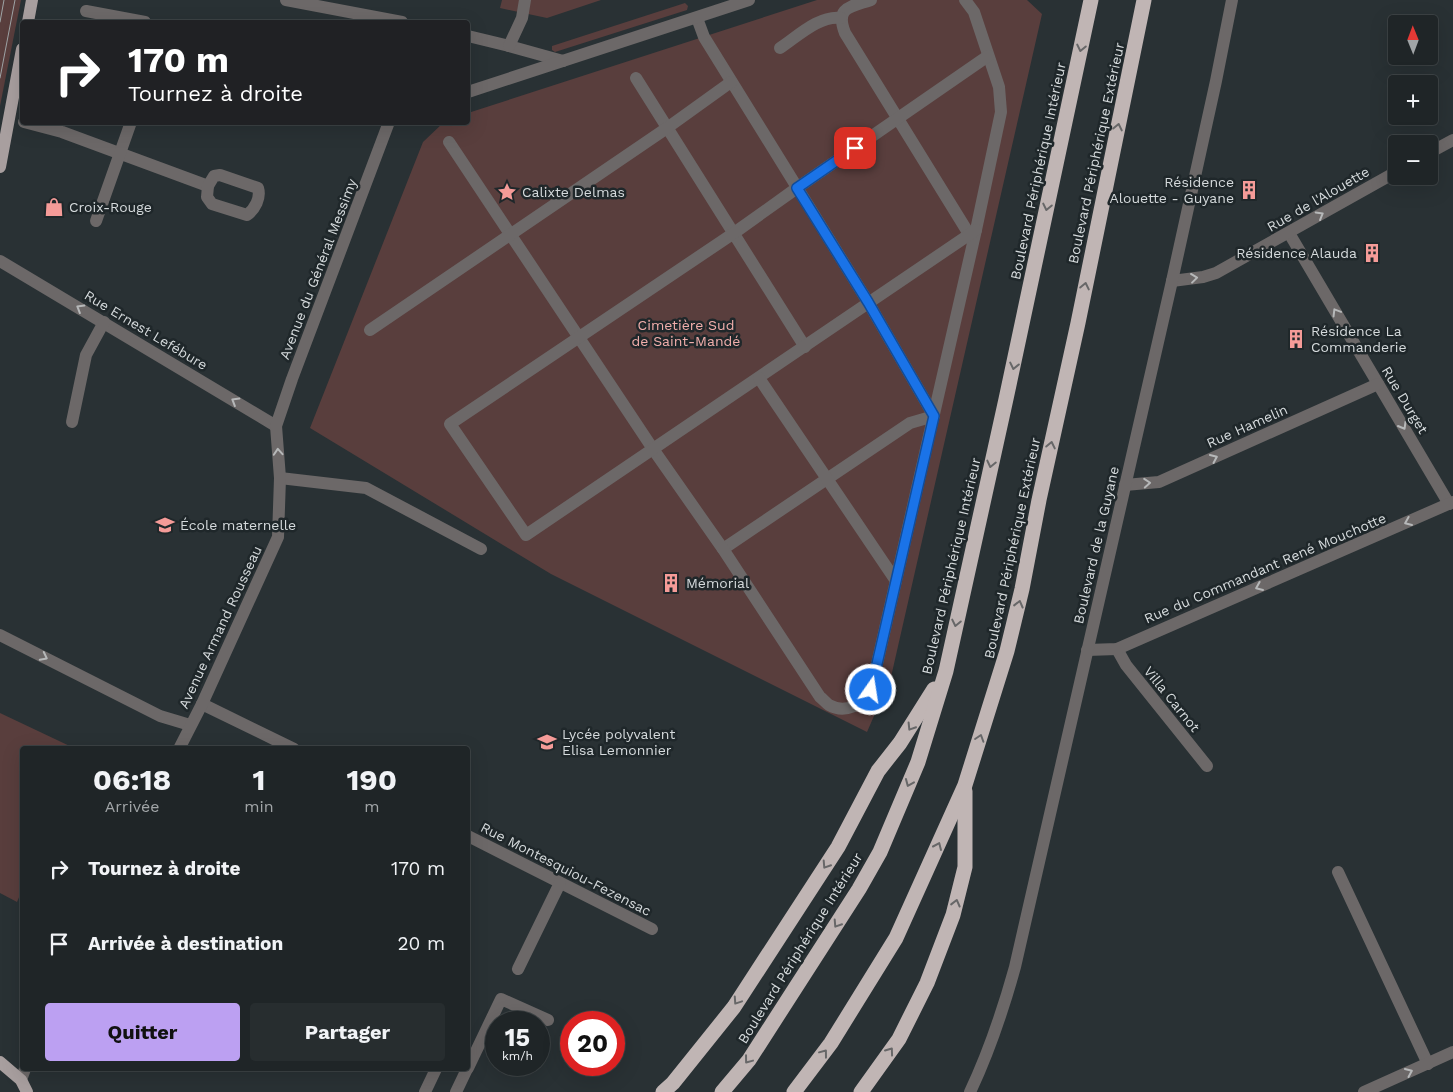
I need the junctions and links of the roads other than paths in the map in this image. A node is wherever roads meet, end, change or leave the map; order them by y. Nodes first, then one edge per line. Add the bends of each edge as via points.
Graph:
1 (32, 0) edge
2 (286, 0) edge
3 (526, 0) edge
4 (749, 0) edge
5 (870, 0) edge
6 (965, 0) edge
7 (1091, 0) edge
8 (1144, 0) edge
9 (1232, 0) edge
10 (86, 11) dead end
11 (697, 18) junction
12 (841, 18) junction
13 (28, 20) edge
14 (134, 20) edge
15 (391, 20) edge
16 (470, 36) edge
17 (509, 46) junction
18 (780, 48) dead end
19 (988, 56) junction
20 (20, 60) edge
21 (563, 61) junction
22 (636, 78) dead end
23 (731, 82) junction
24 (470, 91) edge
25 (898, 118) junction
26 (9, 119) junction
27 (20, 121) edge
28 (35, 125) edge
29 (130, 125) edge
30 (388, 125) edge
31 (667, 128) junction
32 (1453, 140) edge
33 (449, 142) dead end
34 (1438, 148) edge
35 (120, 154) junction
36 (0, 167) edge
37 (1388, 177) edge
38 (208, 186) dead end
39 (797, 188) junction
40 (96, 221) dead end
41 (972, 232) junction
42 (510, 233) junction
43 (734, 233) junction
44 (1289, 233) junction
45 (0, 261) edge
46 (1172, 281) junction
47 (868, 302) junction
48 (104, 322) junction
49 (370, 330) dead end
50 (580, 338) junction
51 (805, 346) junction
52 (759, 378) junction
53 (1378, 384) junction
54 (934, 416) junction
55 (72, 422) dead end
56 (276, 426) junction
57 (653, 449) junction
58 (280, 478) junction
59 (827, 479) junction
60 (1124, 485) junction
61 (1451, 503) edge
62 (481, 549) dead end
63 (723, 549) junction
64 (896, 581) junction
65 (0, 635) edge
66 (1117, 649) junction
67 (1087, 650) junction
68 (946, 671) junction
69 (202, 704) junction
70 (190, 725) junction
71 (180, 746) edge
72 (288, 746) edge
73 (1207, 766) dead end
74 (965, 785) junction
75 (470, 837) edge
76 (1338, 872) dead end
77 (560, 883) junction
78 (652, 929) dead end
79 (518, 969) dead end
80 (496, 1011) edge
81 (527, 1011) edge
82 (485, 1032) edge
83 (1453, 1052) edge
84 (0, 1062) edge
85 (470, 1062) edge
86 (1428, 1064) junction
87 (435, 1071) edge
88 (466, 1071) edge
89 (23, 1074) edge
90 (14, 1092) edge
91 (28, 1092) edge
92 (425, 1092) edge
93 (456, 1092) edge
94 (663, 1092) edge
95 (722, 1092) edge
96 (794, 1092) edge
97 (861, 1092) edge
98 (970, 1092) edge
99 (1364, 1092) edge

1 - 13 main road
2 - 15 street
3 - 17 street
4 - 11 street
5 - 12 street via 850,6
6 - 19 street via 974,12
7 -> 68 highway, Boulevard Périphérique Intérieur
74 -> 8 highway, Boulevard Périphérique Extérieur via 1007,651 1022,589
9 - 46 street, Boulevard de la Guyane
10 - 14 street
11 - 21 street
11 - 23 street via 704,37
12 - 18 street via 817,23
12 - 25 street via 845,33
16 - 17 street
17 - 21 street
19 - 25 street
19 - 41 street via 999,87 1001,112
20 - 26 main road
21 - 24 street
22 - 31 street
23 - 31 street
23 - 39 street
25 - 39 street
25 - 41 street
26 - 27 street
26 - 36 main road
28 - 35 street
29 - 35 street
30 - 56 street, Avenue du Général Messimy
31 - 42 street
31 - 43 street
32 - 34 street
33 - 42 street
35 - 38 street
35 - 40 street
44 -> 37 street, Rue de l'Alouette
39 - 43 street
39 - 47 street
41 - 47 street
41 - 54 street
42 - 49 street
42 - 50 street
43 - 50 street
43 - 51 street
46 -> 44 street, Rue de l'Alouette via 1216,274
53 -> 44 street, Rue Durget
48 -> 45 street, Rue Ernest Lefébure
46 - 60 street, Boulevard de la Guyane
47 - 51 street
47 - 54 street
48 - 55 street via 86,355
56 -> 48 street, Rue Ernest Lefébure
50 - 57 street
50 - 57 street via 450,424 526,534
51 - 52 street
52 - 57 street
52 - 59 street
60 -> 53 street, Rue Hamelin via 1159,482
53 -> 61 street, Rue Durget
54 - 59 street via 910,423
54 - 64 street
58 -> 56 street, Avenue Armand Rousseau
57 - 63 street
58 - 62 street via 366,488
58 - 69 street, Avenue Armand Rousseau via 278,537
59 - 63 street
59 - 64 street
60 - 67 street, Boulevard de la Guyane
61 -> 66 street, Rue du Commandant René Mouchotte
63 - 64 street via 820,697 830,705 842,708 855,706 867,699 871,690
65 -> 70 street via 160,716
66 - 67 street, Rue du Commandant René Mouchotte
66 - 73 street, Villa Carnot via 1126,665
67 - 98 street, Boulevard de la Guyane via 1016,967 987,1055
68 -> 94 highway via 900,744 878,771 838,847 734,1007
68 -> 95 highway, Boulevard Périphérique Intérieur via 918,762 880,852 755,1052
69 - 70 street, Avenue Armand Rousseau
69 - 72 street
70 - 71 street, Avenue Armand Rousseau
96 -> 74 highway, Boulevard Périphérique Extérieur via 831,1043 896,938
97 -> 74 highway via 899,1039 927,982 953,916 965,867
75 - 77 street, Rue Montesquiou-Fezensac
76 - 86 street
77 - 78 street, Rue Montesquiou-Fezensac
77 - 79 street
80 - 81 street via 501,1000
82 - 85 street
83 - 86 street
84 - 89 main road
99 -> 86 street
87 - 92 street
88 - 93 street
89 - 90 main road
89 - 91 main road

